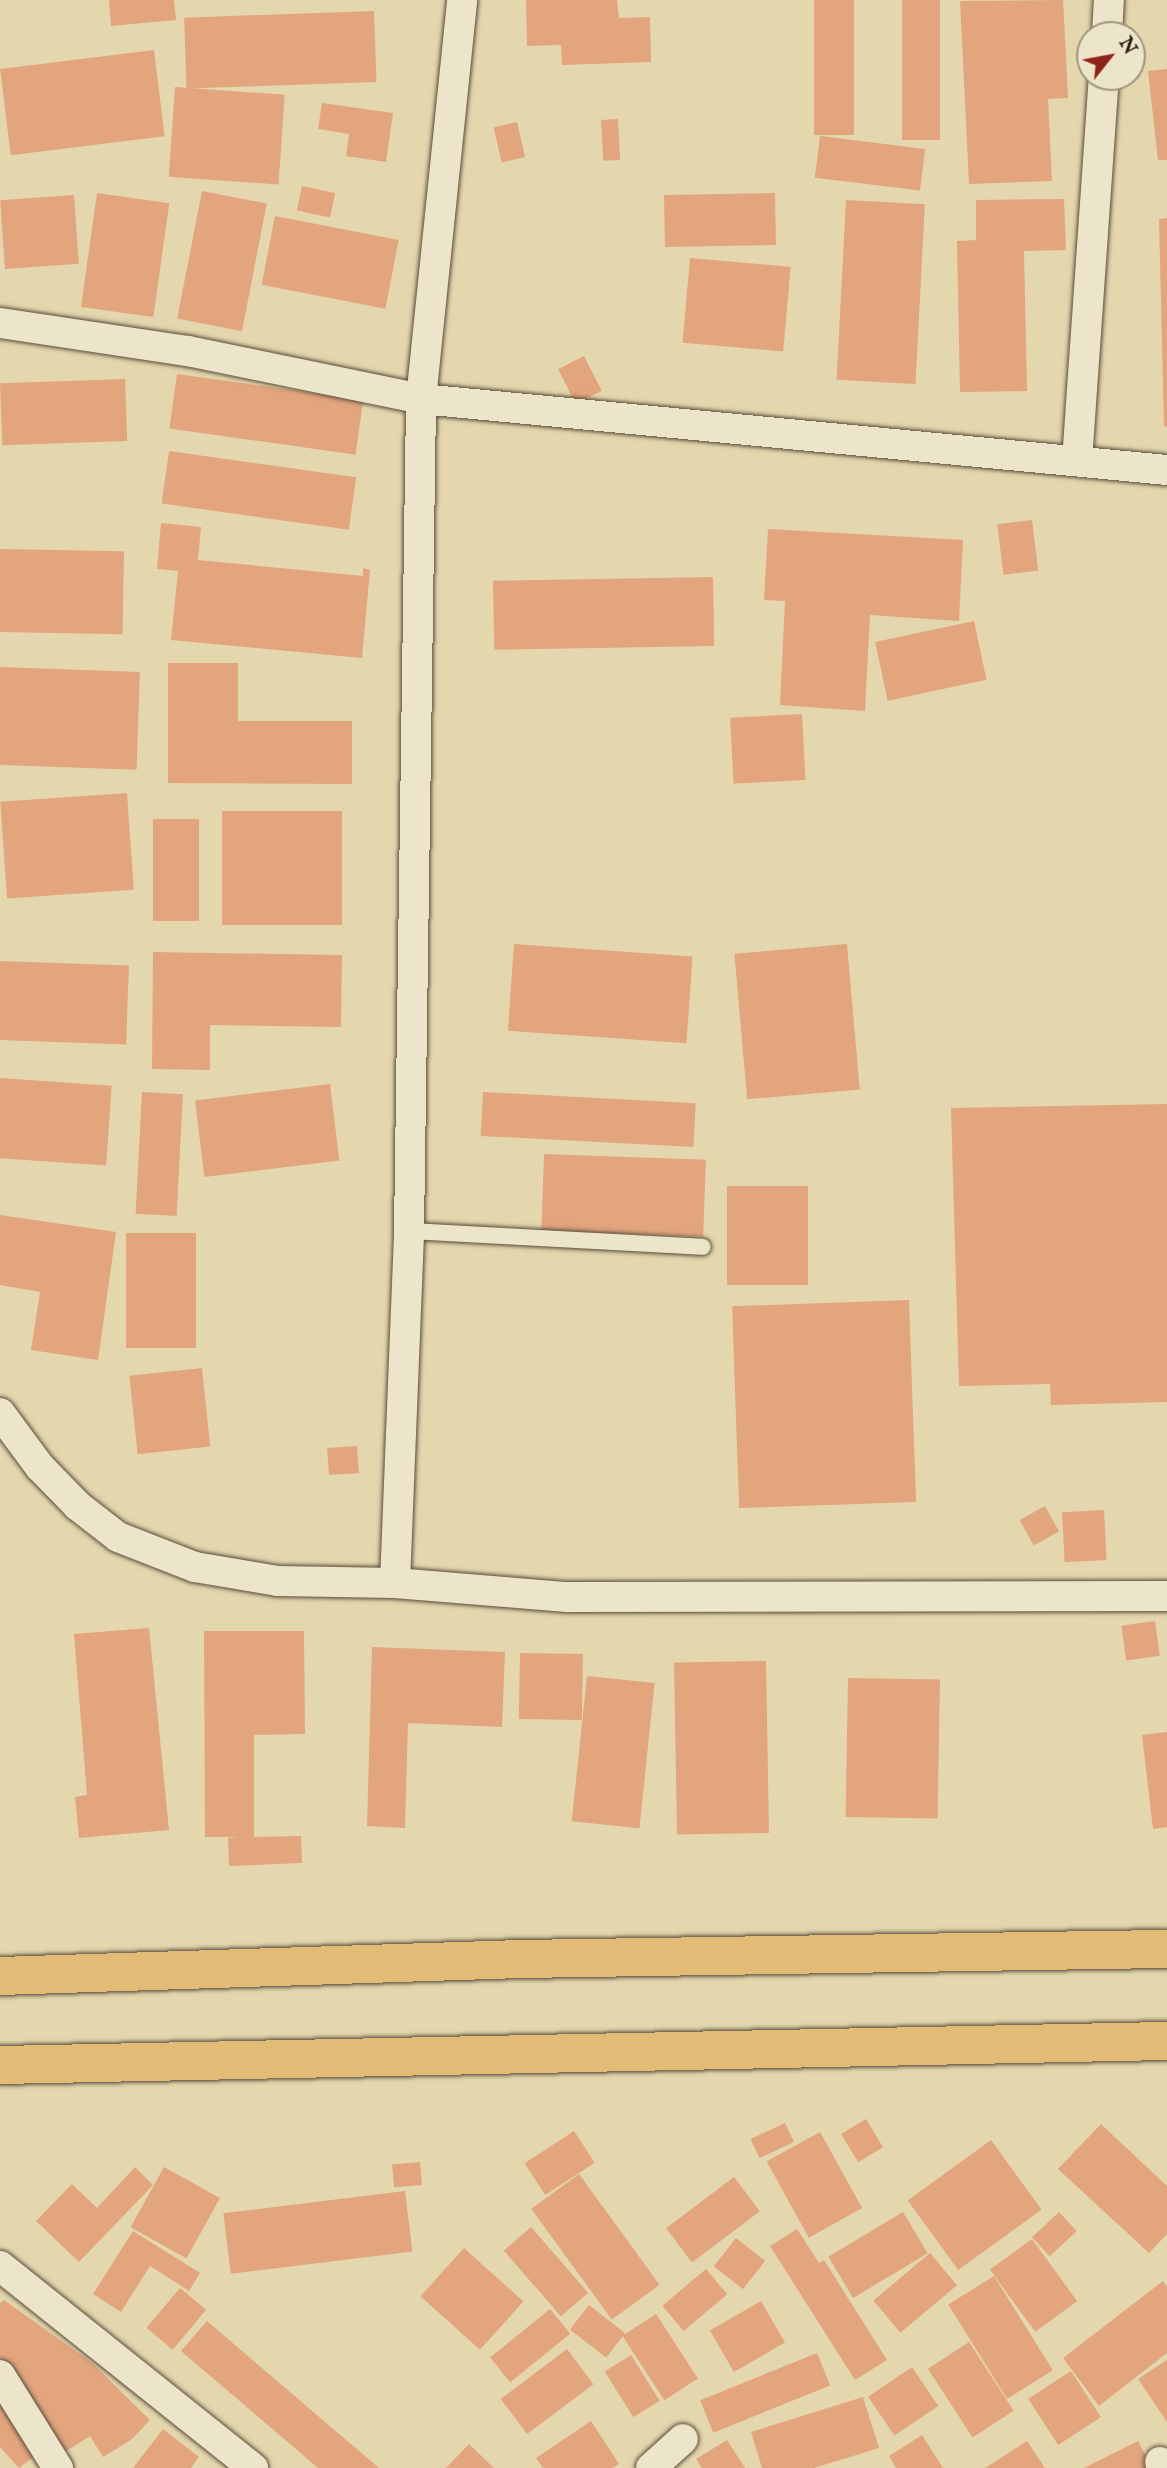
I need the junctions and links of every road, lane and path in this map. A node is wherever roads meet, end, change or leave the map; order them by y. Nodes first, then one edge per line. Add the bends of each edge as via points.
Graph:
1 (462, 0) edge
2 (1110, 0) edge
3 (1108, 21) edge
4 (1103, 91) edge
5 (0, 323) edge
6 (421, 399) junction
7 (1077, 461) junction
8 (1167, 470) edge
9 (409, 1231) junction
10 (704, 1247) dead end
11 (0, 1413) edge
12 (395, 1583) junction
13 (1167, 1596) edge
14 (1167, 1949) edge
15 (0, 1976) edge
16 (1167, 2041) edge
17 (0, 2065) edge
18 (0, 2266) edge
19 (0, 2375) edge
20 (683, 2439) dead end
21 (58, 2468) edge
22 (253, 2468) edge
23 (651, 2468) edge

1 - 6 street
2 - 3 street
4 - 7 street
5 - 6 street via 188,351
6 - 7 street
6 - 9 street
7 - 8 street
9 - 10 lane
9 - 12 street
11 - 12 street via 40,1467 78,1506 118,1536 195,1567 266,1579
12 - 13 street via 567,1597
14 - 15 main road via 520,1959
16 - 17 main road
18 - 22 street
19 - 21 street
20 - 23 street

